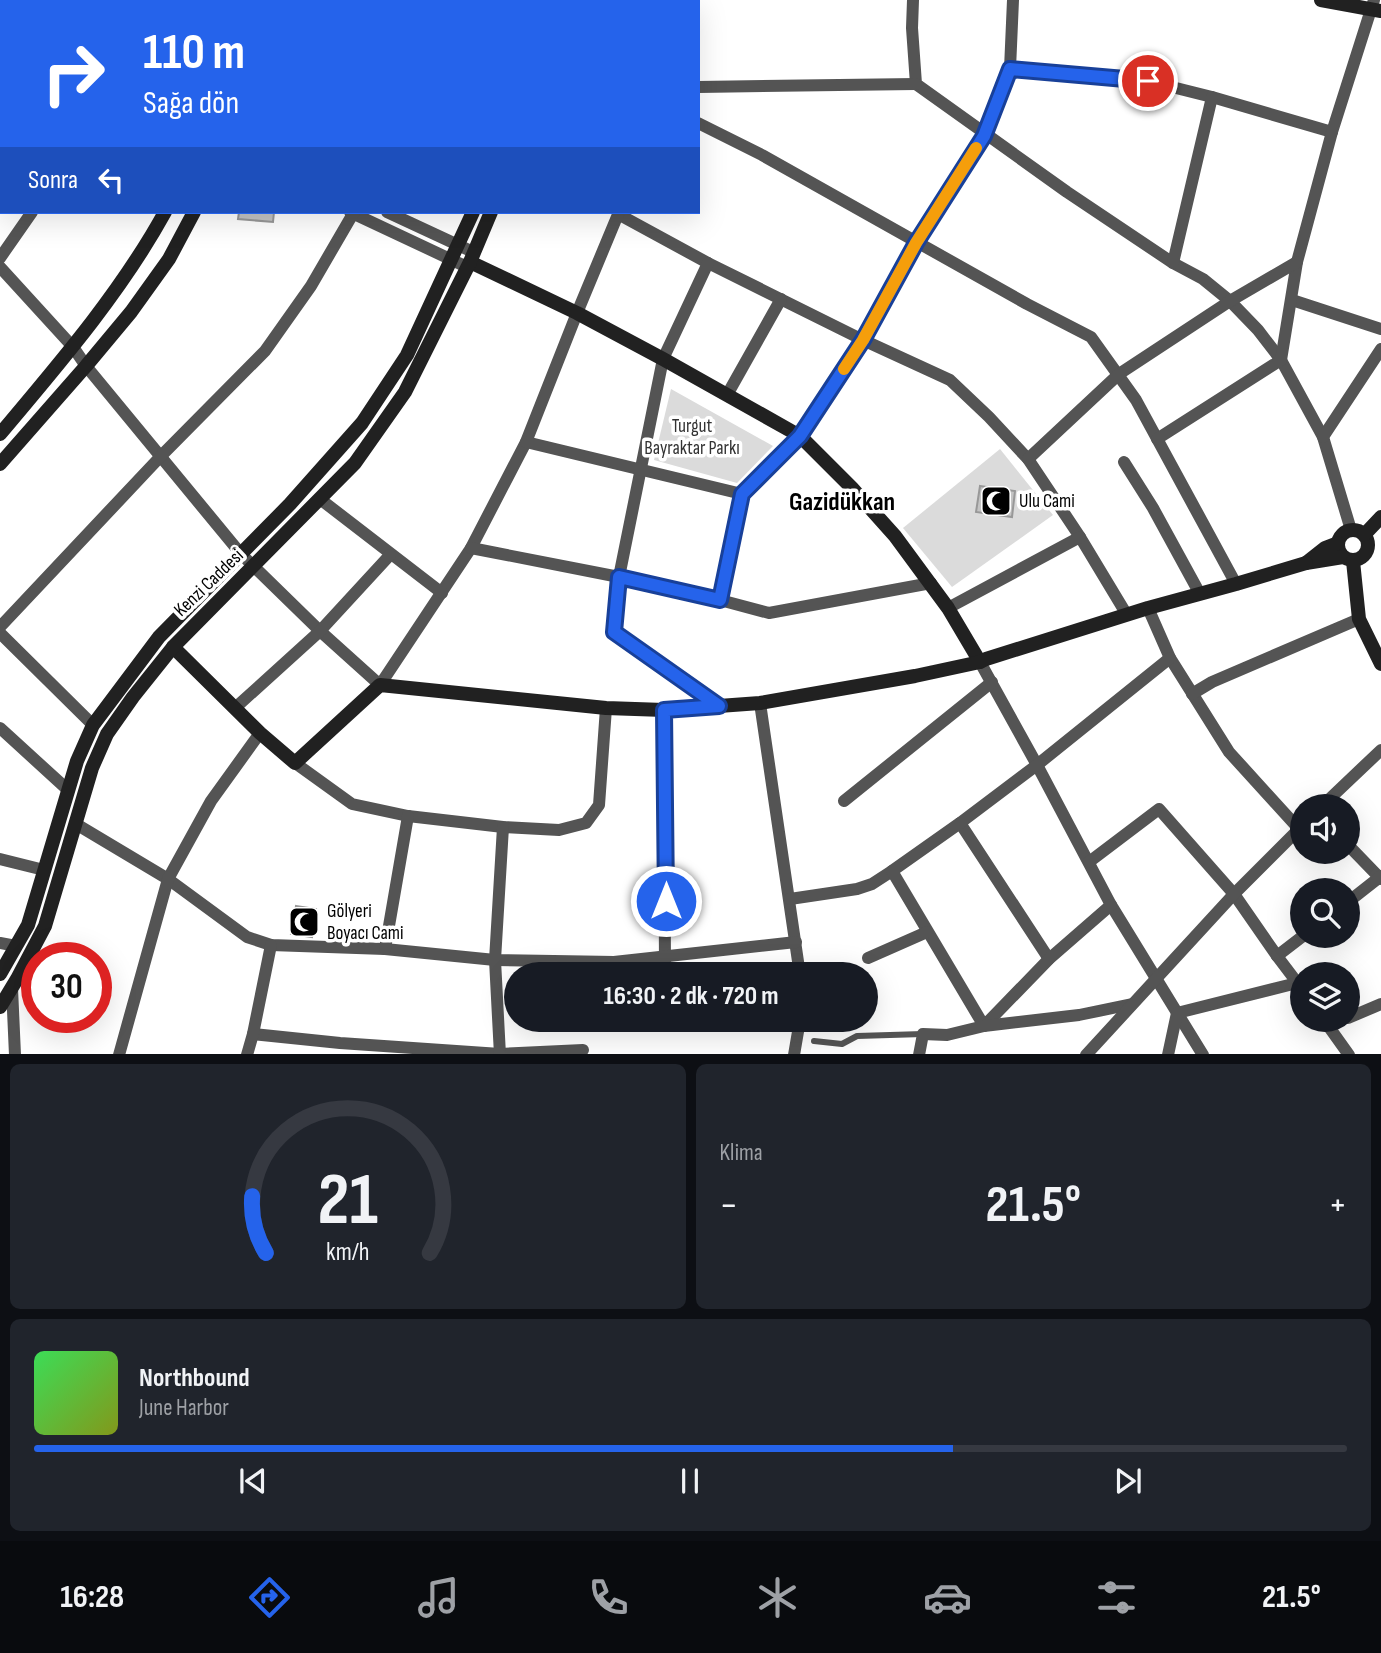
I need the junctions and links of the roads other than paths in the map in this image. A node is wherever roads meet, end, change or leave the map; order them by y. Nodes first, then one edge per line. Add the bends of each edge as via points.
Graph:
1 (913, 0) edge
2 (1013, 0) edge
3 (1321, 0) edge
4 (1375, 7) edge
5 (1010, 69) junction
6 (916, 84) junction
7 (700, 87) edge
8 (1212, 97) junction
9 (700, 125) edge
10 (1332, 132) junction
11 (985, 133) junction
12 (31, 214) edge
13 (164, 214) edge
14 (193, 214) edge
15 (352, 214) edge
16 (357, 214) edge
17 (391, 214) edge
18 (472, 214) edge
19 (490, 214) edge
20 (619, 214) edge
21 (621, 214) edge
22 (916, 243) junction
23 (458, 245) junction
24 (0, 258) edge
25 (452, 261) junction
26 (470, 261) junction
27 (1297, 262) junction
28 (708, 263) junction
29 (1173, 263) junction
30 (0, 267) edge
31 (781, 299) junction
32 (1292, 300) junction
33 (1230, 301) junction
34 (576, 313) junction
35 (1381, 329) edge
36 (863, 340) junction
37 (73, 347) junction
38 (1381, 349) edge
39 (663, 359) junction
40 (1281, 360) junction
41 (86, 366) junction
42 (1119, 374) junction
43 (727, 395) junction
44 (0, 434) edge
45 (800, 436) junction
46 (1323, 437) junction
47 (1157, 439) junction
48 (526, 442) junction
49 (161, 456) junction
50 (1028, 459) junction
51 (1124, 461) dead end
52 (0, 464) edge
53 (640, 469) junction
54 (742, 494) junction
55 (320, 499) junction
56 (1381, 517) edge
57 (1357, 533) junction
58 (1080, 537) junction
59 (471, 548) junction
60 (241, 554) junction
61 (1344, 554) junction
62 (390, 555) junction
63 (254, 567) junction
64 (619, 577) junction
65 (931, 583) junction
66 (1236, 584) junction
67 (442, 593) junction
68 (1200, 594) junction
69 (720, 600) junction
70 (948, 608) junction
71 (1148, 608) junction
72 (1127, 615) junction
73 (1359, 619) junction
74 (0, 627) edge
75 (320, 631) junction
76 (0, 633) edge
77 (173, 647) junction
78 (1379, 656) edge
79 (1170, 658) junction
80 (980, 662) junction
81 (992, 682) junction
82 (380, 685) junction
83 (1192, 694) junction
84 (760, 703) junction
85 (719, 706) junction
86 (235, 708) junction
87 (607, 708) junction
88 (664, 710) junction
89 (93, 724) junction
90 (0, 728) edge
91 (260, 733) junction
92 (1381, 750) edge
93 (295, 763) junction
94 (1037, 765) junction
95 (68, 790) junction
96 (1335, 794) edge
97 (844, 801) dead end
98 (408, 816) junction
99 (1290, 817) edge
100 (960, 823) junction
101 (76, 824) junction
102 (503, 827) junction
103 (1290, 837) edge
104 (1360, 857) edge
105 (0, 859) edge
106 (1089, 862) junction
107 (44, 870) junction
108 (892, 871) junction
109 (1381, 878) edge
110 (168, 879) junction
111 (1360, 893) edge
112 (1234, 894) junction
113 (790, 899) junction
114 (1111, 905) junction
115 (927, 932) junction
116 (796, 942) junction
117 (0, 943) edge
118 (271, 945) junction
119 (16, 946) junction
120 (1290, 946) edge
121 (385, 949) junction
122 (666, 956) junction
123 (1277, 956) junction
124 (868, 958) dead end
125 (1049, 959) junction
126 (495, 960) junction
127 (521, 962) edge
128 (642, 962) edge
129 (666, 962) edge
130 (798, 962) edge
131 (1290, 973) edge
132 (0, 974) edge
133 (1155, 979) junction
134 (12, 988) junction
135 (1290, 988) edge
136 (1133, 1004) junction
137 (1381, 1004) edge
138 (0, 1007) edge
139 (1177, 1013) junction
140 (1360, 1013) edge
141 (984, 1026) junction
142 (798, 1032) edge
143 (1332, 1032) edge
144 (253, 1034) junction
145 (923, 1034) junction
146 (814, 1041) dead end
147 (339, 1049) edge
148 (583, 1050) dead end
149 (436, 1052) edge
150 (15, 1054) edge
151 (119, 1054) edge
152 (247, 1054) edge
153 (500, 1054) edge
154 (794, 1054) edge
155 (919, 1054) edge
156 (1087, 1054) edge
157 (1168, 1054) edge
158 (1202, 1054) edge
159 (1348, 1054) edge

1 - 6 street
2 - 5 street
3 - 4 street
4 - 10 street
5 - 8 street via 1148,81
5 - 11 street
6 - 7 street
6 - 11 street
8 - 10 street
8 - 29 street
9 - 22 street
10 - 27 street
11 - 22 street
11 - 29 street
12 - 24 street
13 - 37 street
14 - 41 street via 169,259
15 - 49 street via 311,286 265,351
16 - 25 street
17 - 23 street
18 - 23 street, Kenzi Caddesi
19 - 26 street, Kenzi Caddesi
20 - 34 street
21 - 28 street
22 - 36 street
22 - 42 street via 1091,337
23 - 25 street, Kenzi Caddesi
23 - 26 street
25 - 26 street
25 - 60 street, Kenzi Caddesi via 407,355 362,423
26 - 34 street
26 - 55 street, Kenzi Caddesi via 405,392 355,463
27 - 32 street
27 - 33 street
28 - 31 street
28 - 39 street
29 - 33 street
30 - 37 street
31 - 36 street
31 - 43 street
32 - 35 street
32 - 40 street
33 - 40 street
33 - 42 street
34 - 39 street
34 - 48 street
36 - 45 street
36 - 50 street via 950,380
37 - 41 street
37 - 44 street
38 - 46 street
39 - 43 street
39 - 53 street
40 - 46 street
40 - 47 street
41 - 49 street
41 - 52 street
42 - 47 street
42 - 50 street
43 - 45 street
45 - 54 street
45 - 65 street via 895,536
46 - 57 street
47 - 66 street
48 - 53 street
48 - 59 street
49 - 60 street
49 - 74 street
50 - 58 street
51 - 68 street
53 - 54 street
53 - 64 street
54 - 69 street
55 - 62 street
55 - 63 street, Kenzi Caddesi
56 - 57 street
57 - 61 street via 1342,535
57 - 61 street via 1368,544 1366,554 1358,560
58 - 70 street
58 - 72 street
59 - 64 street
59 - 67 street
60 - 63 street
60 - 89 street, Kenzi Caddesi via 159,638
61 - 66 street via 1325,548 1306,562
61 - 73 street
62 - 67 street
62 - 75 street
63 - 75 street
63 - 77 street, Kenzi Caddesi
64 - 69 street
64 - 85 street via 614,632
65 - 69 street via 769,613
65 - 70 street
66 - 68 street
67 - 82 street
68 - 71 street
70 - 80 street
71 - 72 street
71 - 79 street
72 - 80 street
73 - 78 street
73 - 83 street
75 - 82 street
75 - 86 street
76 - 89 street
77 - 86 street
77 - 101 street, Kenzi Caddesi via 107,734
79 - 83 street
79 - 94 street
80 - 81 street
80 - 84 street
81 - 94 street
81 - 97 street
82 - 87 street
82 - 93 street
83 - 99 street via 1228,752
84 - 85 street
84 - 113 street
85 - 88 street
86 - 91 street
87 - 88 street
87 - 102 street via 599,806 586,823 559,830
88 - 122 street
89 - 95 street, Kenzi Caddesi
90 - 95 street
91 - 93 street
91 - 110 street via 211,801
92 - 96 street
93 - 98 street via 352,804
94 - 100 street
94 - 106 street
95 - 107 street, Kenzi Caddesi
98 - 102 street
98 - 121 street
100 - 108 street
100 - 125 street
101 - 110 street
101 - 134 street, Kenzi Caddesi via 45,926
102 - 126 street
103 - 112 street
104 - 109 street
105 - 107 street
106 - 112 street via 1159,808
106 - 114 street
107 - 119 street, Kenzi Caddesi via 28,925
108 - 113 street via 857,889
108 - 115 street
109 - 111 street
110 - 118 street via 247,937
110 - 151 street
112 - 123 street
112 - 133 street
113 - 116 street
114 - 125 street
114 - 133 street
115 - 124 street
115 - 141 street
116 - 122 street
116 - 130 street
117 - 119 street
118 - 121 street
118 - 144 street
119 - 132 street, Kenzi Caddesi
120 - 123 street
121 - 126 street
122 - 128 street
122 - 129 street
123 - 131 street
125 - 141 street
126 - 127 street
126 - 153 street
133 - 136 street
133 - 139 street
134 - 138 street, Kenzi Caddesi
134 - 150 street
135 - 139 street
136 - 141 street
136 - 156 street
137 - 140 street
139 - 157 street
139 - 158 street
141 - 145 street via 947,1035
142 - 154 street
143 - 159 street
144 - 147 street
144 - 152 street
145 - 146 lane via 857,1036 842,1044
145 - 155 street
147 - 149 street
148 - 153 street
149 - 153 street

